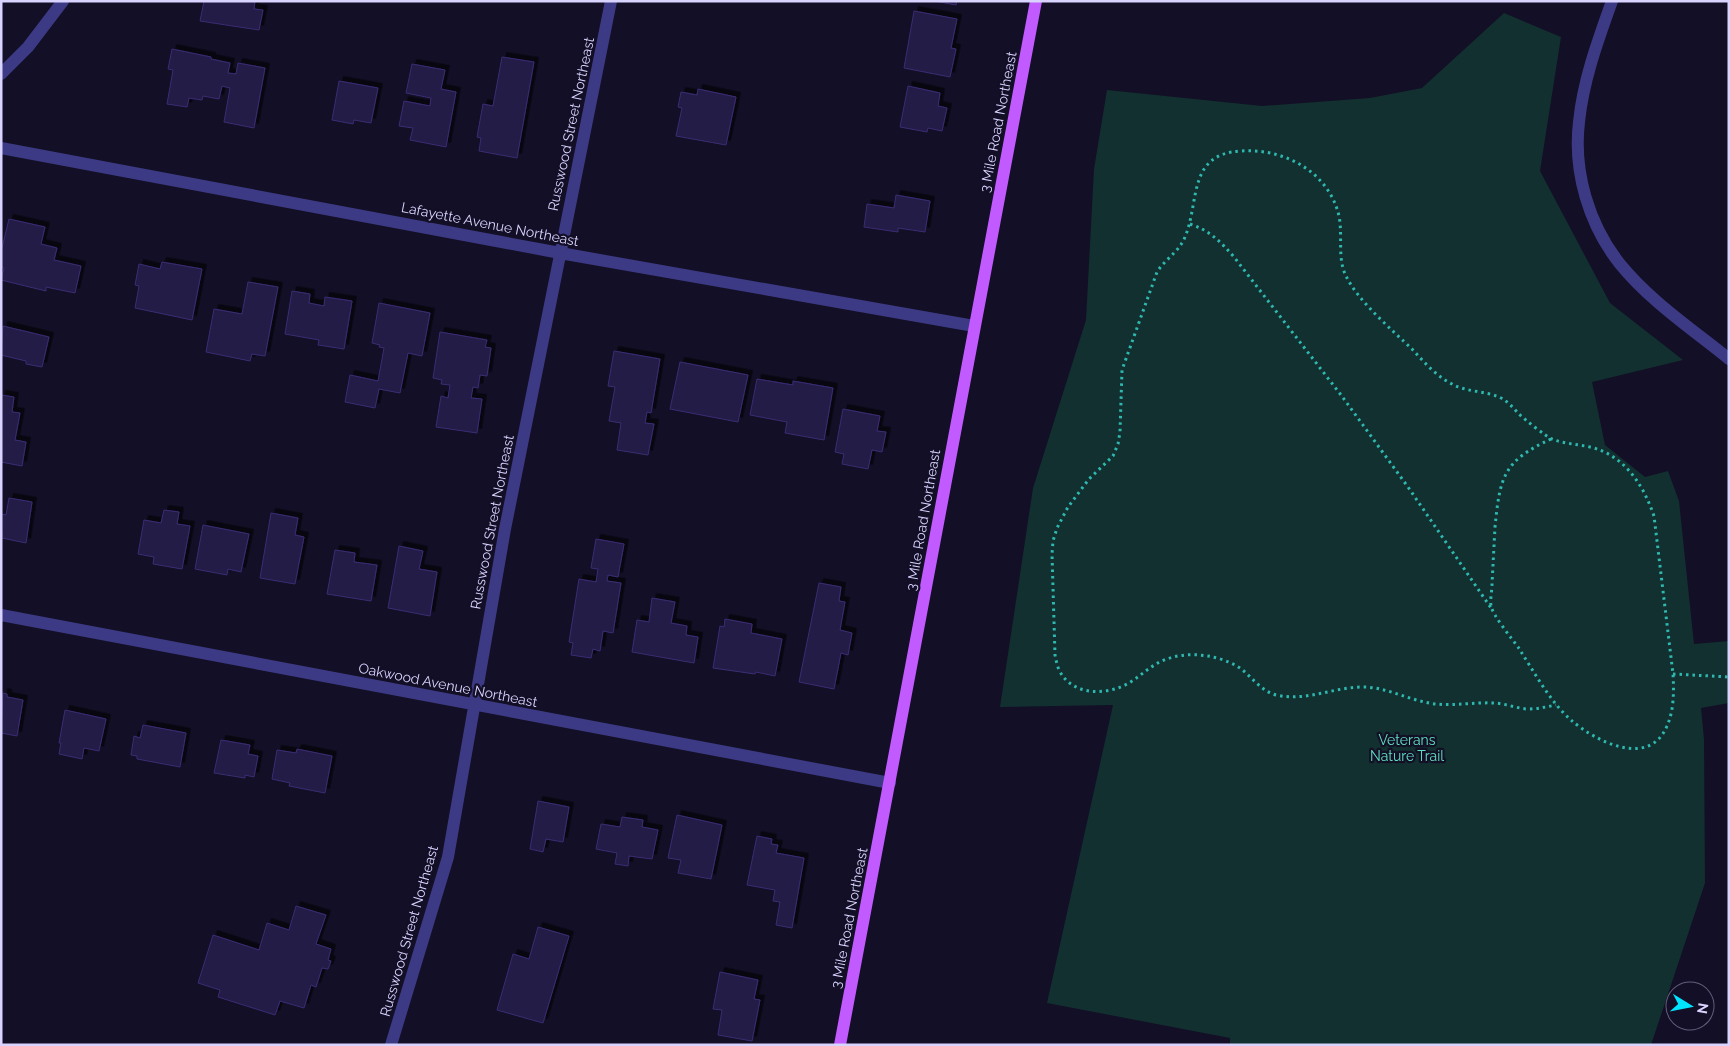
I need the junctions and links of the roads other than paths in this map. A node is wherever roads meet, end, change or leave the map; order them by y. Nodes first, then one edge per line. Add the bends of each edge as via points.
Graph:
1 (63, 1) edge
2 (611, 1) edge
3 (1036, 1) edge
4 (1612, 1) edge
5 (1, 74) edge
6 (1, 148) edge
7 (560, 252) junction
8 (974, 326) junction
9 (1729, 358) edge
10 (1, 615) edge
11 (474, 705) junction
12 (890, 782) junction
13 (391, 1045) edge
14 (840, 1045) edge

1 - 5 street via 28,47
2 - 7 street, Russwood Street Northeast
3 - 8 main road, 3 Mile Road Northeast
4 - 9 street via 1590,71 1579,121 1578,159 1592,214 1603,239 1621,264 1648,292
6 - 7 street, Lafayette Avenue Northeast
7 - 8 street, Lafayette Avenue Northeast
7 - 11 street, Russwood Street Northeast
8 - 12 main road, 3 Mile Road Northeast
10 - 11 street, Oakwood Avenue Northeast
11 - 12 street, Oakwood Avenue Northeast
11 - 13 street, Russwood Street Northeast via 448,857
12 - 14 main road, 3 Mile Road Northeast

